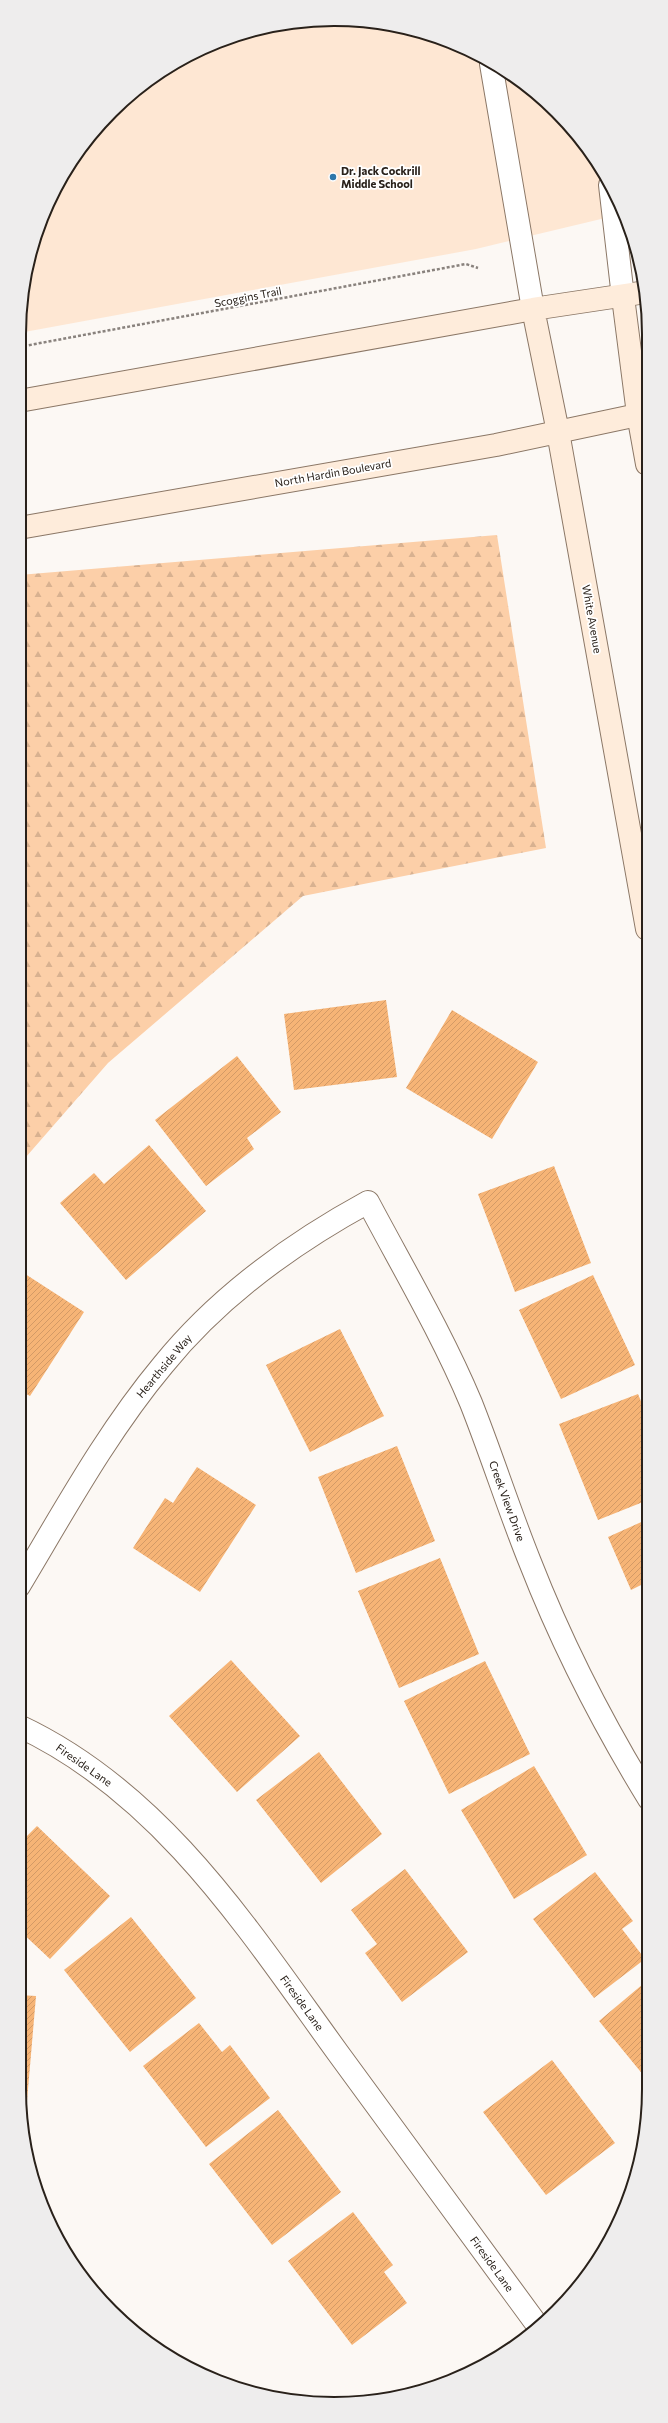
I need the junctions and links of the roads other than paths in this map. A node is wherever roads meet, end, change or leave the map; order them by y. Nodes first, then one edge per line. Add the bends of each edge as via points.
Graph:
1 (492, 70) edge
2 (612, 202) edge
3 (639, 294) edge
4 (623, 297) junction
5 (533, 309) junction
6 (26, 400) edge
7 (642, 414) edge
8 (558, 432) junction
9 (26, 527) edge
10 (642, 901) edge
11 (368, 1202) joint
12 (26, 1574) edge
13 (26, 1730) edge
14 (642, 1788) edge
15 (535, 2322) edge

1 - 5 street
2 - 4 street
3 - 4 main road
4 - 5 main road
4 - 7 main road
5 - 6 main road
5 - 8 main road, White Avenue
7 - 8 main road, North Hardin Boulevard
8 - 9 main road, North Hardin Boulevard via 488,447
8 - 10 main road, White Avenue
11 - 12 street, Hearthside Way via 322,1227 261,1270 217,1308 163,1364 104,1445
11 - 14 street, Creek View Drive via 441,1340 470,1402 530,1563 558,1626 621,1753
13 - 15 street, Fireside Lane via 63,1749 104,1778 169,1834 198,1866 251,1933

